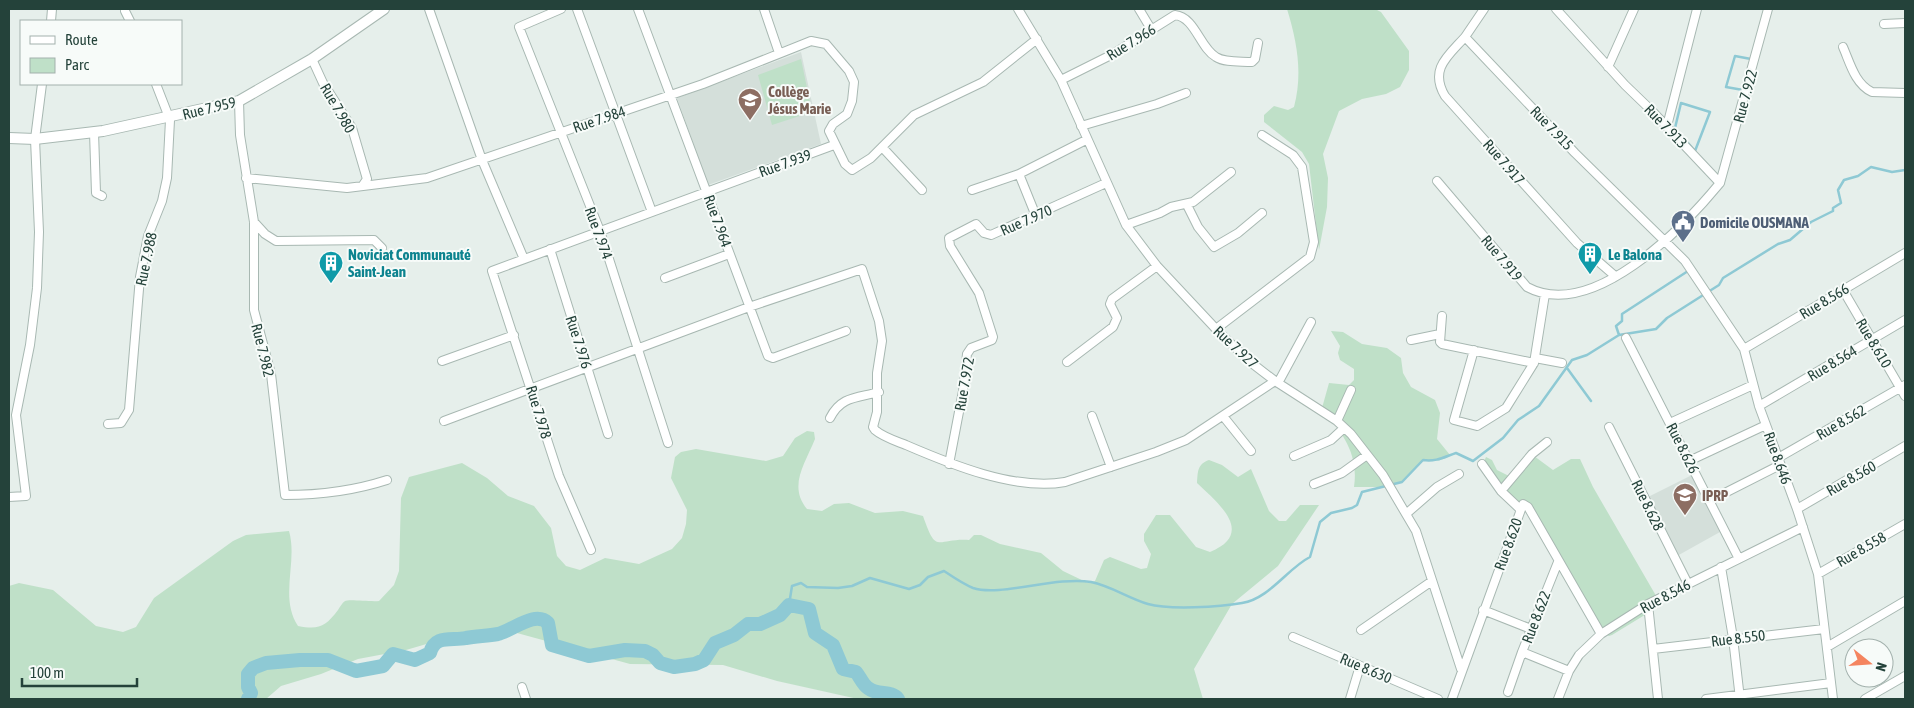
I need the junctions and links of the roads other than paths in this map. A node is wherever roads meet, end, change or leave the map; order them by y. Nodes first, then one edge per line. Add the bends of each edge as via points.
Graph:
1 (428, 9) edge
2 (561, 9) edge
3 (577, 9) edge
4 (638, 9) edge
5 (764, 9) edge
6 (1020, 9) edge
7 (1139, 9) edge
8 (1484, 9) edge
9 (1556, 9) edge
10 (1634, 9) edge
11 (1697, 9) edge
12 (1768, 9) edge
13 (379, 10) edge
14 (125, 12) dead end
15 (129, 20) edge
16 (1905, 23) edge
17 (1884, 24) dead end
18 (1151, 29) junction
19 (1466, 36) junction
20 (1037, 39) junction
21 (1258, 43) dead end
22 (1843, 47) dead end
23 (779, 53) junction
24 (312, 59) junction
25 (1608, 66) junction
26 (1061, 80) junction
27 (42, 85) edge
28 (156, 85) edge
29 (1186, 93) dead end
30 (1905, 93) edge
31 (671, 95) junction
32 (239, 101) junction
33 (616, 113) junction
34 (170, 118) junction
35 (1081, 126) junction
36 (1667, 126) junction
37 (94, 132) junction
38 (560, 132) junction
39 (1262, 135) dead end
40 (9, 138) edge
41 (35, 139) junction
42 (1086, 140) junction
43 (834, 145) junction
44 (882, 147) junction
45 (482, 160) junction
46 (1231, 172) dead end
47 (1019, 174) junction
48 (246, 178) junction
49 (1437, 181) dead end
50 (1106, 183) junction
51 (1720, 183) junction
52 (363, 185) junction
53 (922, 190) dead end
54 (972, 190) dead end
55 (707, 192) junction
56 (102, 196) dead end
57 (1187, 205) junction
58 (652, 212) junction
59 (1262, 213) dead end
60 (1036, 216) junction
61 (254, 222) junction
62 (1126, 225) junction
63 (600, 231) junction
64 (949, 238) joint
65 (1665, 242) junction
66 (382, 248) dead end
67 (550, 249) junction
68 (729, 254) junction
69 (1905, 254) edge
70 (524, 259) junction
71 (1156, 266) junction
72 (492, 271) joint
73 (1615, 276) junction
74 (665, 278) dead end
75 (1842, 290) junction
76 (1545, 294) junction
77 (749, 307) junction
78 (1442, 316) dead end
79 (1905, 320) edge
80 (1311, 322) dead end
81 (1216, 329) junction
82 (846, 331) dead end
83 (1440, 334) junction
84 (514, 335) junction
85 (1626, 338) dead end
86 (1411, 340) dead end
87 (1872, 340) junction
88 (637, 348) junction
89 (1744, 349) junction
90 (1474, 350) junction
91 (442, 361) dead end
92 (1535, 361) junction
93 (1067, 362) dead end
94 (1562, 363) dead end
95 (588, 367) junction
96 (1276, 382) junction
97 (1753, 384) junction
98 (1903, 387) edge
99 (532, 388) junction
100 (1351, 390) dead end
101 (879, 392) junction
102 (1905, 396) edge
103 (1759, 406) junction
104 (1092, 416) dead end
105 (1223, 416) junction
106 (830, 418) dead end
107 (444, 421) dead end
108 (1337, 421) junction
109 (1670, 423) junction
110 (108, 424) dead end
111 (1766, 425) junction
112 (1609, 427) dead end
113 (1344, 428) junction
114 (608, 434) dead end
115 (1547, 442) dead end
116 (668, 443) dead end
117 (1905, 446) edge
118 (1250, 451) dead end
119 (1294, 456) dead end
120 (1366, 456) junction
121 (1689, 461) junction
122 (1779, 462) junction
123 (949, 464) junction
124 (1482, 464) dead end
125 (1111, 467) junction
126 (1459, 474) dead end
127 (387, 480) dead end
128 (1314, 484) dead end
129 (1501, 491) junction
130 (9, 498) edge
131 (1709, 501) junction
132 (1520, 509) junction
133 (1797, 509) junction
134 (1406, 514) junction
135 (1905, 524) edge
136 (1803, 527) junction
137 (591, 550) dead end
138 (1738, 558) junction
139 (1558, 562) junction
140 (1721, 567) junction
141 (1818, 574) junction
142 (1432, 581) junction
143 (1688, 584) junction
144 (1905, 601) edge
145 (1648, 604) junction
146 (1483, 610) junction
147 (1824, 628) junction
148 (1531, 629) junction
149 (1361, 630) dead end
150 (1601, 634) junction
151 (1293, 637) dead end
152 (1733, 638) junction
153 (1827, 647) junction
154 (1653, 648) junction
155 (1522, 652) junction
156 (1360, 666) junction
157 (1461, 669) junction
158 (1569, 671) junction
159 (1905, 676) edge
160 (1831, 683) junction
161 (522, 687) dead end
162 (1508, 692) dead end
163 (1739, 697) edge
164 (526, 699) edge
165 (1350, 699) edge
166 (1438, 699) edge
167 (1452, 699) edge
168 (1558, 699) edge
169 (1658, 699) edge
170 (1706, 699) edge
171 (1832, 699) edge
172 (1865, 699) edge

1 - 45 street
2 - 38 street, Rue 7.974 via 520,27
3 - 33 street
4 - 31 street, Rue 7.964
5 - 23 street
6 - 20 street, Rue 7.927
7 - 18 street
8 - 19 street
9 - 25 street, Rue 7.913
10 - 25 street
11 - 36 street
12 - 51 street, Rue 7.922
13 - 24 street, Rue 7.959
14 - 15 street
16 - 17 street
18 - 21 street, Rue 7.966 via 1175,15 1185,18 1215,57 1229,61 1252,62
18 - 26 street, Rue 7.966 via 1113,54
19 - 65 street, Rue 7.915
19 - 73 street, Rue 7.917 via 1439,69 1439,86 1445,96 1577,243
20 - 26 street, Rue 7.927
20 - 44 street via 983,82 914,115
22 - 30 street via 1856,76 1866,89
23 - 31 street, Rue 7.984
23 - 43 street, Rue 7.984 via 811,40 818,41 826,44 852,77 854,92 847,114 829,131
24 - 32 street, Rue 7.959
24 - 52 street, Rue 7.980 via 323,83 352,128 367,179
25 - 36 street, Rue 7.913
26 - 35 street, Rue 7.927
27 - 41 street
28 - 34 street, Rue 7.988
29 - 35 street
31 - 33 street, Rue 7.984
31 - 55 street, Rue 7.964
32 - 34 street, Rue 7.959
32 - 48 street, Rue 7.982
33 - 38 street, Rue 7.984
33 - 58 street
34 - 37 street, Rue 7.959
34 - 110 street, Rue 7.988 via 167,178 148,236 140,277 129,410 121,423
35 - 42 street, Rue 7.927
36 - 51 street, Rue 7.913
37 - 41 street, Rue 7.959
37 - 56 street via 96,192
38 - 45 street, Rue 7.984
38 - 63 street, Rue 7.974
39 - 81 street via 1293,154 1302,167 1313,249 1310,257
40 - 41 street, Rue 7.959
41 - 130 street via 39,232 37,288 16,415 26,496
42 - 47 street
42 - 50 street, Rue 7.927
43 - 44 street via 852,170
43 - 55 street, Rue 7.939
44 - 53 street
45 - 52 street, Rue 7.984 via 427,178
45 - 70 street
46 - 57 street
47 - 54 street
47 - 60 street
48 - 52 street, Rue 7.984 via 336,187
48 - 61 street, Rue 7.982
49 - 76 street, Rue 7.919 via 1527,287
50 - 60 street, Rue 7.970
50 - 62 street, Rue 7.927
51 - 65 street
55 - 58 street, Rue 7.939
55 - 68 street, Rue 7.964
57 - 59 street via 1198,227 1214,247
57 - 62 street via 1171,207
58 - 63 street, Rue 7.939
60 - 64 street, Rue 7.970 via 991,235 984,233 976,224
61 - 66 street via 276,241 374,240
61 - 127 street, Rue 7.982 via 254,310 270,374 285,495 336,493
62 - 71 street, Rue 7.927
63 - 67 street, Rue 7.939
63 - 88 street, Rue 7.974
64 - 123 street, Rue 7.972 via 950,246 979,293 993,337 966,354 963,391
65 - 73 street
65 - 89 street, Rue 8.646 via 1688,266
67 - 70 street, Rue 7.939
67 - 95 street, Rue 7.976
68 - 74 street
68 - 77 street, Rue 7.964
69 - 75 street, Rue 8.566
70 - 72 street, Rue 7.939
71 - 81 street, Rue 7.927
71 - 93 street via 1112,299 1110,304 1117,318 1113,327
72 - 84 street, Rue 7.978
73 - 76 street via 1577,292
75 - 87 street, Rue 8.610
75 - 89 street, Rue 8.566
76 - 92 street
77 - 82 street, Rue 7.964 via 766,353 773,358
77 - 88 street
77 - 101 street via 862,270 882,341 877,373
78 - 83 street
79 - 87 street, Rue 8.564
80 - 96 street
81 - 96 street, Rue 7.927
83 - 86 street
83 - 90 street via 1442,344
84 - 91 street
84 - 99 street, Rue 7.978
85 - 109 street, Rue 8.626
87 - 98 street, Rue 8.610
87 - 103 street, Rue 8.564
88 - 95 street
88 - 116 street, Rue 7.974
89 - 97 street, Rue 8.646
90 - 92 street
90 - 92 street via 1454,420 1477,426 1506,408
92 - 94 street
95 - 99 street
95 - 114 street, Rue 7.976
96 - 105 street
96 - 108 street, Rue 7.927
97 - 103 street, Rue 8.646
97 - 109 street
98 - 102 street, Rue 8.610
98 - 122 street, Rue 8.562
99 - 107 street
99 - 137 street, Rue 7.978 via 559,476
100 - 108 street
101 - 106 street via 842,401
101 - 123 street via 875,430
103 - 111 street, Rue 8.646
104 - 125 street
105 - 118 street
105 - 125 street via 1186,440
108 - 113 street, Rue 7.927
109 - 121 street, Rue 8.626
111 - 121 street
111 - 122 street, Rue 8.646
112 - 143 street, Rue 8.628
113 - 119 street via 1331,440
113 - 120 street, Rue 7.927
115 - 129 street via 1532,454
117 - 133 street, Rue 8.560
120 - 128 street via 1342,473
120 - 134 street, Rue 7.927 via 1394,491
121 - 131 street, Rue 8.626
122 - 131 street, Rue 8.562
122 - 133 street, Rue 8.646
123 - 125 street via 1005,478 1050,484
124 - 129 street
126 - 134 street via 1437,487
129 - 132 street
131 - 138 street, Rue 8.626
132 - 139 street, Rue 8.620 via 1523,504 1528,507
132 - 146 street, Rue 8.620
133 - 136 street, Rue 8.646
134 - 142 street, Rue 7.927 via 1416,531
135 - 141 street, Rue 8.558
136 - 138 street, Rue 8.546
136 - 141 street, Rue 8.646
138 - 140 street, Rue 8.546
139 - 148 street, Rue 8.622
139 - 150 street, Rue 8.620
140 - 143 street, Rue 8.546
140 - 152 street
141 - 147 street, Rue 8.646
142 - 149 street
142 - 157 street, Rue 7.927
143 - 145 street, Rue 8.546
144 - 153 street
145 - 150 street, Rue 8.546
145 - 154 street
146 - 148 street
146 - 157 street, Rue 8.620
147 - 152 street, Rue 8.550
147 - 153 street, Rue 8.646
148 - 155 street, Rue 8.622
150 - 158 street, Rue 8.546 via 1579,655
151 - 156 street, Rue 8.630
152 - 154 street, Rue 8.550
152 - 163 street
153 - 160 street, Rue 8.646
154 - 169 street
155 - 158 street, Rue 8.622
155 - 162 street
156 - 165 street
156 - 166 street, Rue 8.630
157 - 167 street, Rue 8.620
158 - 168 street, Rue 8.546
159 - 172 street
160 - 163 street
160 - 171 street, Rue 8.646
161 - 164 street
163 - 170 street

